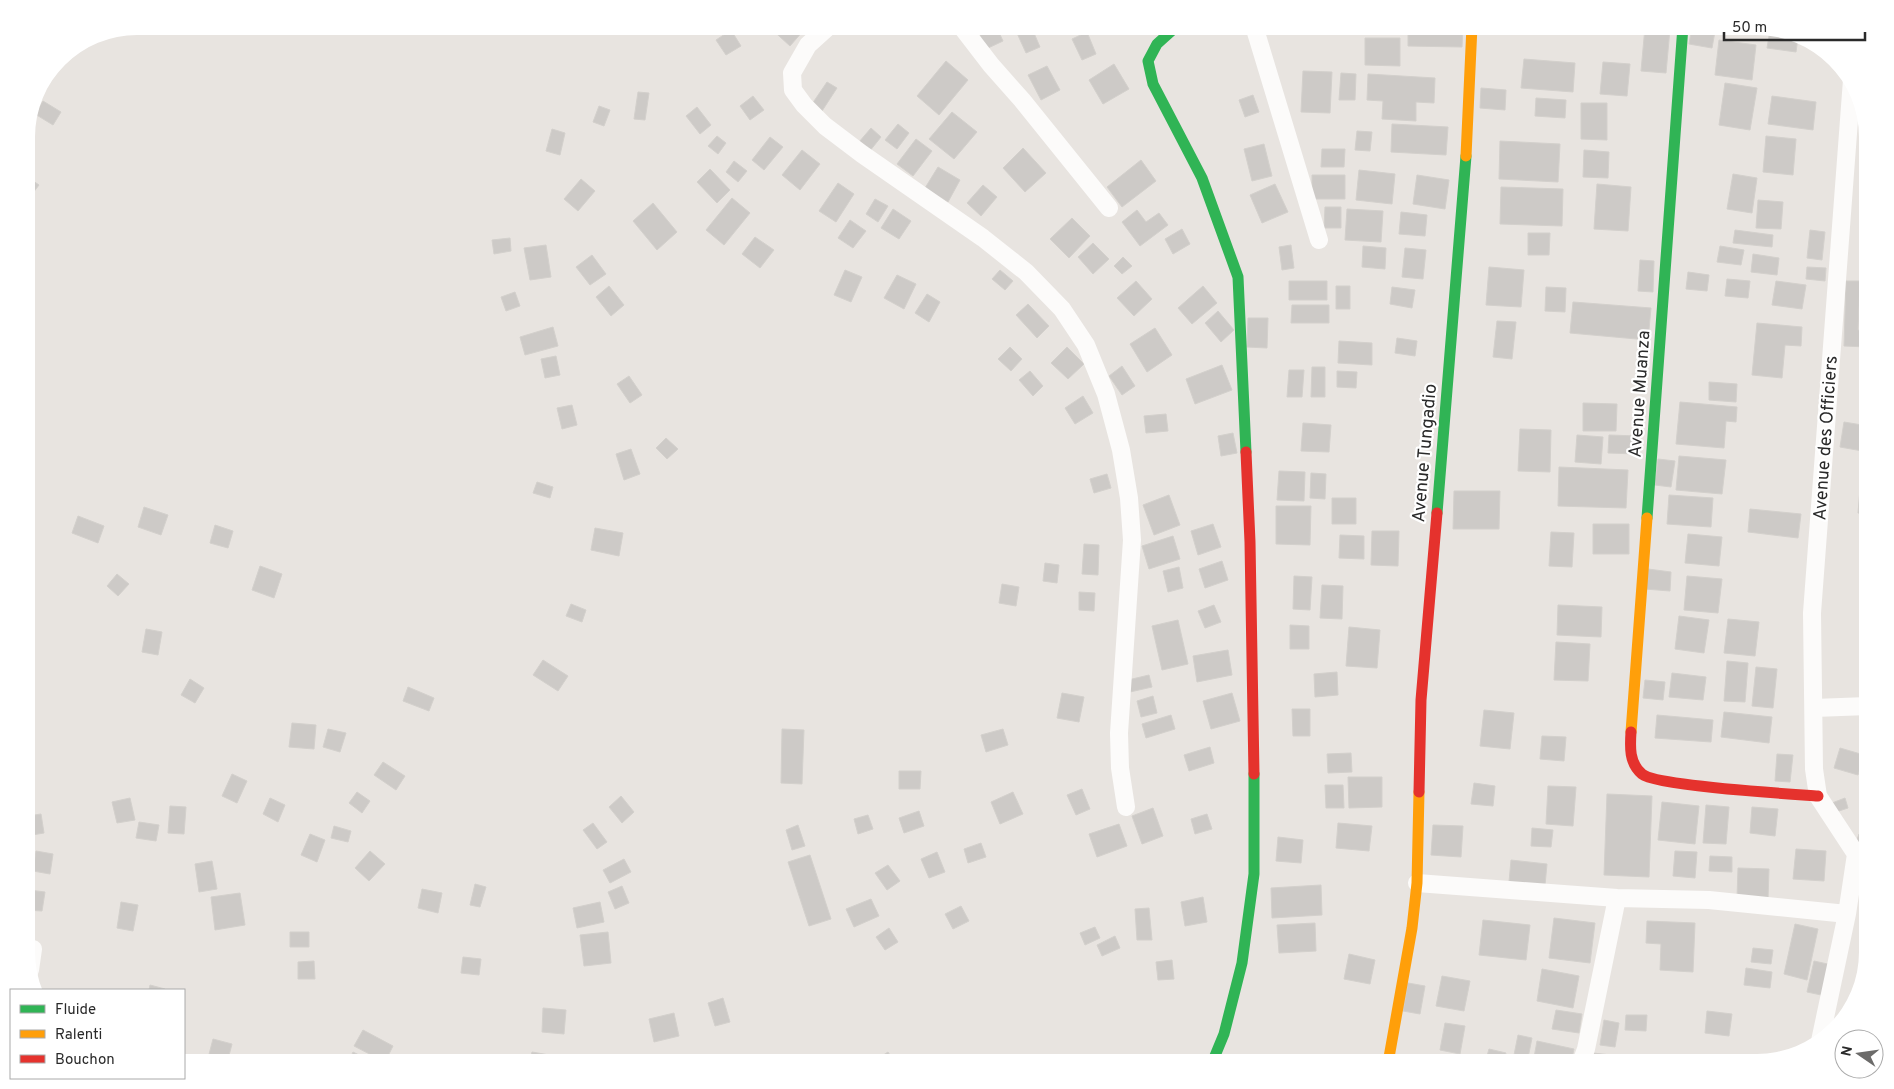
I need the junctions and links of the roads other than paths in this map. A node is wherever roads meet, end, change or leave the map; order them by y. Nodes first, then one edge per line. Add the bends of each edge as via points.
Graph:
1 (820, 35) edge
2 (969, 35) edge
3 (1167, 35) edge
4 (1257, 35) edge
5 (1472, 35) edge
6 (1682, 35) edge
7 (1851, 97) edge
8 (1109, 208) dead end
9 (1319, 240) dead end
10 (1859, 706) edge
11 (1814, 708) junction
12 (1818, 796) junction
13 (1126, 807) dead end
14 (1859, 851) edge
15 (1859, 867) edge
16 (1417, 883) junction
17 (1617, 898) junction
18 (1847, 914) junction
19 (1822, 1030) edge
20 (1216, 1054) edge
21 (1390, 1054) edge
22 (1583, 1054) edge

1 - 13 street via 808,46 792,72 793,90 804,105 862,154 1026,272 1062,309 1086,345 1106,394 1121,450 1132,540 1119,733
2 - 8 street
3 - 20 street via 1157,44 1148,61 1153,84 1202,178 1238,277 1250,542 1254,874 1242,964
4 - 9 street
5 - 16 street, Avenue Tungadio via 1466,159 1421,700
6 - 12 street, Avenue Muanza via 1630,743 1633,765 1644,776 1675,783
7 - 11 street, Avenue des Officiers via 1812,613
10 - 11 street
11 - 12 street, Avenue des Officiers via 1814,769
12 - 14 street
15 - 18 street
16 - 17 street
16 - 21 street, Avenue Tungadio
17 - 18 street via 1708,900
17 - 22 street
18 - 19 street

